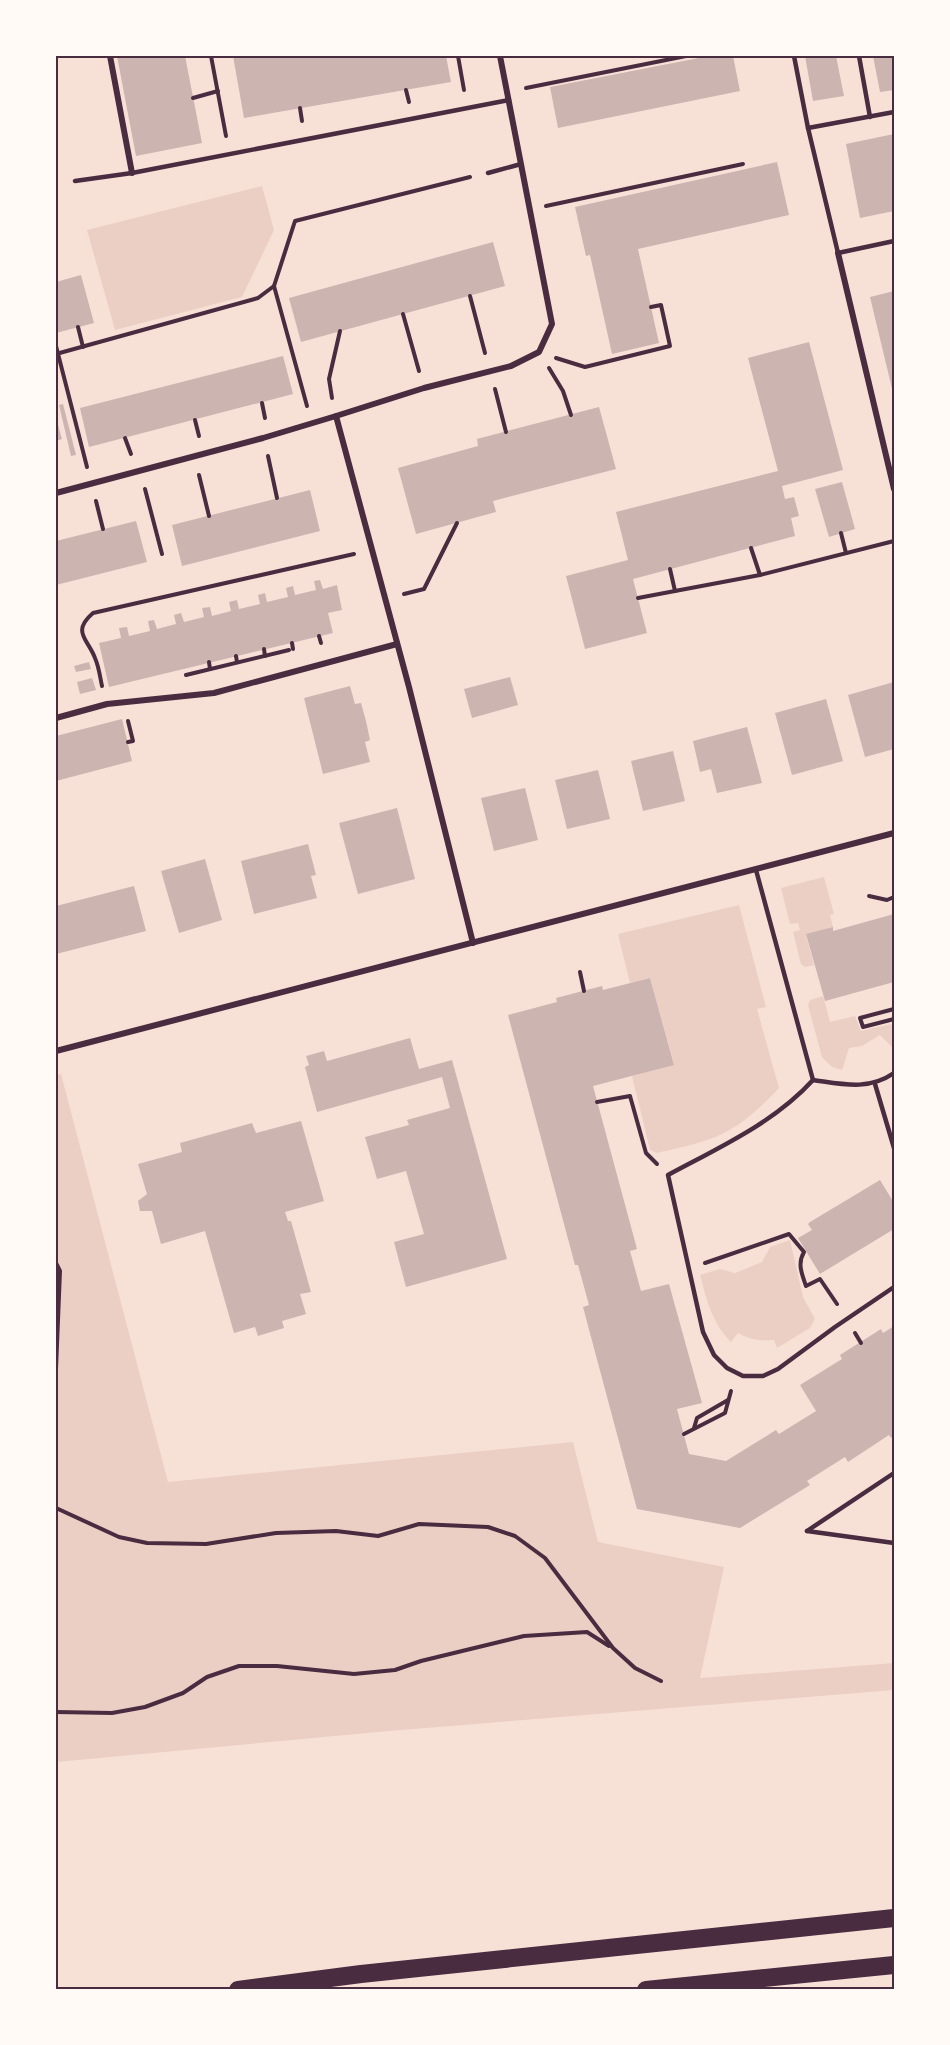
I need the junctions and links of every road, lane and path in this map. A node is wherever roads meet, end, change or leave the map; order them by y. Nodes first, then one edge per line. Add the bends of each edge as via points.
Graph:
1 (110, 56) edge
2 (211, 56) edge
3 (458, 56) edge
4 (500, 56) edge
5 (686, 56) edge
6 (794, 56) edge
7 (859, 56) edge
8 (405, 90) dead end
9 (507, 91) junction
10 (218, 92) junction
11 (465, 92) dead end
12 (193, 98) dead end
13 (420, 100) dead end
14 (509, 100) junction
15 (409, 102) junction
16 (399, 104) dead end
17 (300, 108) dead end
18 (894, 112) edge
19 (870, 117) junction
20 (313, 120) dead end
21 (302, 122) junction
22 (291, 124) dead end
23 (808, 129) junction
24 (237, 134) dead end
25 (521, 164) junction
26 (743, 164) dead end
27 (132, 173) junction
28 (488, 173) joint
29 (75, 181) dead end
30 (531, 210) junction
31 (894, 241) edge
32 (838, 253) junction
33 (273, 286) junction
34 (470, 296) dead end
35 (651, 307) dead end
36 (403, 314) dead end
37 (78, 327) dead end
38 (340, 331) dead end
39 (56, 346) edge
40 (83, 347) junction
41 (538, 352) junction
42 (56, 354) edge
43 (490, 371) junction
44 (424, 388) junction
45 (571, 415) dead end
46 (336, 416) junction
47 (311, 423) junction
48 (506, 432) dead end
49 (263, 438) junction
50 (195, 456) junction
51 (141, 471) junction
52 (91, 484) junction
53 (894, 489) edge
54 (56, 493) edge
55 (277, 498) dead end
56 (209, 516) dead end
57 (457, 523) dead end
58 (103, 529) dead end
59 (841, 533) dead end
60 (894, 541) edge
61 (752, 548) dead end
62 (372, 549) junction
63 (846, 553) junction
64 (162, 554) dead end
65 (670, 569) dead end
66 (759, 575) junction
67 (675, 591) junction
68 (638, 598) dead end
69 (385, 599) junction
70 (319, 636) dead end
71 (292, 643) dead end
72 (321, 643) junction
73 (397, 644) junction
74 (312, 645) dead end
75 (303, 647) dead end
76 (264, 650) dead end
77 (293, 650) junction
78 (237, 656) dead end
79 (265, 656) junction
80 (347, 658) junction
81 (208, 662) dead end
82 (237, 662) junction
83 (210, 669) junction
84 (181, 670) dead end
85 (106, 704) junction
86 (56, 718) edge
87 (128, 721) dead end
88 (128, 742) dead end
89 (894, 833) edge
90 (756, 870) junction
91 (869, 896) dead end
92 (894, 897) edge
93 (473, 943) junction
94 (580, 972) dead end
95 (584, 991) dead end
96 (894, 1009) edge
97 (894, 1019) edge
98 (56, 1051) edge
99 (894, 1073) edge
100 (813, 1080) junction
101 (875, 1084) junction
102 (597, 1102) dead end
103 (894, 1148) edge
104 (668, 1175) junction
105 (56, 1263) edge
106 (689, 1267) junction
107 (894, 1287) edge
108 (847, 1319) junction
109 (56, 1369) edge
110 (736, 1372) junction
111 (728, 1400) junction
112 (694, 1429) junction
113 (684, 1434) dead end
114 (894, 1473) edge
115 (56, 1508) edge
116 (894, 1543) edge
117 (613, 1648) junction
118 (661, 1681) dead end
119 (56, 1712) edge
120 (894, 1918) edge
121 (894, 1965) edge
122 (238, 1989) edge
123 (646, 1989) edge

1 - 27 street
2 - 10 path
3 - 11 path
4 - 9 street
5 - 9 path
6 - 23 lane
7 - 19 lane
8 - 15 path
9 - 14 street
10 - 12 path
10 - 24 path via 226,136
13 - 15 path
14 - 25 street
14 - 27 lane
15 - 16 path
17 - 21 path
18 - 19 lane
19 - 23 lane
20 - 21 path
21 - 22 path
23 - 32 lane
25 - 28 lane
25 - 30 street
26 - 30 path
27 - 29 lane
28 - 33 path via 295,221
30 - 41 street via 552,324
31 - 32 lane
32 - 53 street
33 - 40 path via 258,298
33 - 47 path
34 - 43 path
35 - 41 path via 661,305 670,346 585,367
36 - 44 path
37 - 40 path
38 - 46 path via 329,379
39 - 42 path
40 - 42 path
41 - 43 street via 511,366
41 - 45 path via 563,391
42 - 52 path
43 - 44 street
43 - 48 path
44 - 46 street
46 - 47 street
46 - 62 street
47 - 49 street
49 - 50 street
49 - 55 path
50 - 51 street
50 - 56 path
51 - 52 street
51 - 64 path
52 - 54 street
52 - 58 path
57 - 69 path via 424,589
59 - 63 path
60 - 63 path
61 - 66 path
62 - 69 street
62 - 85 path via 93,613 81,631 95,658
63 - 66 path
65 - 67 path
66 - 67 path
67 - 68 path
69 - 73 street
70 - 72 path
71 - 77 path
72 - 74 path
72 - 80 path via 341,639
73 - 80 street
73 - 93 street
75 - 77 path
76 - 79 path
77 - 79 path
78 - 82 path
79 - 82 path
80 - 85 street via 214,693
81 - 83 path
82 - 83 path
83 - 84 path via 182,675
85 - 86 street
87 - 88 path via 133,741
89 - 90 street
90 - 93 street
90 - 100 lane
91 - 92 path via 887,900
93 - 98 street
94 - 95 path
96 - 97 path via 860,1018 863,1028
99 - 101 lane
100 - 101 lane
100 - 104 lane via 798,1096 751,1130
101 - 103 lane
102 - 104 path via 630,1096 646,1153
104 - 106 lane
105 - 109 path via 60,1271
106 - 108 path via 789,1234 804,1252 800,1259 806,1286 820,1279
106 - 110 lane via 704,1332 714,1355
107 - 108 lane
108 - 110 lane via 778,1369 753,1377
110 - 111 path
111 - 112 path via 697,1418
111 - 112 path via 725,1413
112 - 113 path
114 - 116 lane via 807,1531
115 - 117 path via 119,1537 147,1543 206,1544 276,1533 336,1531 378,1536 419,1524 488,1527 515,1536 545,1558
117 - 118 path via 635,1668
117 - 119 path via 587,1632 524,1636 395,1670 354,1674 239,1666 145,1707 112,1713
120 - 122 highway
121 - 123 highway

